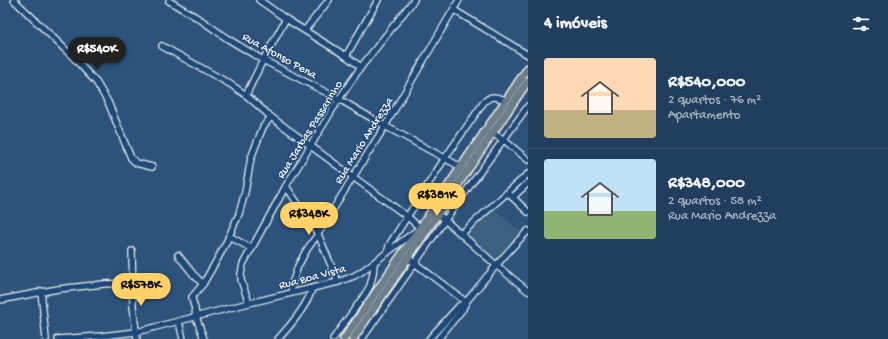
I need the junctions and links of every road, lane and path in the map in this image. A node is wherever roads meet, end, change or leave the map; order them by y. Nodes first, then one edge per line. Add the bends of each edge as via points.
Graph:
1 (14, 0) edge
2 (260, 0) edge
3 (329, 0) edge
4 (378, 0) edge
5 (414, 0) edge
6 (459, 0) edge
7 (169, 1) dead end
8 (454, 10) junction
9 (286, 19) junction
10 (305, 30) junction
11 (162, 46) dead end
12 (528, 55) edge
13 (346, 56) junction
14 (263, 60) junction
15 (361, 67) junction
16 (528, 68) edge
17 (528, 81) edge
18 (246, 95) junction
19 (339, 99) junction
20 (509, 102) junction
21 (528, 106) edge
22 (271, 117) junction
23 (385, 126) junction
24 (492, 133) junction
25 (504, 140) junction
26 (310, 146) junction
27 (473, 156) junction
28 (445, 158) junction
29 (528, 160) edge
30 (152, 167) dead end
31 (461, 167) junction
32 (528, 174) edge
33 (353, 177) junction
34 (528, 183) edge
35 (286, 186) junction
36 (508, 192) junction
37 (513, 197) junction
38 (528, 212) edge
39 (438, 214) junction
40 (408, 216) junction
41 (445, 220) junction
42 (423, 230) junction
43 (528, 231) edge
44 (318, 234) junction
45 (461, 234) junction
46 (230, 236) junction
47 (252, 249) junction
48 (132, 251) dead end
49 (387, 253) junction
50 (178, 256) dead end
51 (408, 258) junction
52 (415, 263) junction
53 (374, 264) junction
54 (496, 265) junction
55 (338, 282) junction
56 (132, 283) junction
57 (203, 284) junction
58 (312, 288) junction
59 (528, 291) edge
60 (41, 292) junction
61 (291, 293) junction
62 (0, 300) edge
63 (466, 302) junction
64 (249, 303) junction
65 (196, 317) junction
66 (180, 322) junction
67 (136, 332) junction
68 (46, 339) edge
69 (58, 339) edge
70 (138, 339) edge
71 (183, 339) edge
72 (204, 339) edge
73 (278, 339) edge
74 (333, 339) edge
75 (344, 339) edge
76 (353, 339) edge
77 (362, 339) edge
78 (429, 339) edge
79 (438, 339) edge

1 - 30 street via 96,82 108,102 131,158 136,163
2 - 9 street
3 - 10 street
4 - 13 street
5 - 15 street, Rua Jarbas Passarinho
6 - 8 street, Rua Mario Andrezza
7 - 14 street, Rua Afonso Pena
8 - 12 street
8 - 23 street, Rua Mario Andrezza
9 - 10 street
9 - 14 street
10 - 13 street
11 - 18 street
13 - 15 street
14 - 18 street
14 - 19 street, Rua Afonso Pena
15 - 19 street, Rua Jarbas Passarinho
16 - 20 main road
17 - 20 main road
18 - 22 street
19 - 23 street, Rua Afonso Pena
19 - 26 street, Rua Jarbas Passarinho
20 - 24 main road
20 - 27 main road
20 - 28 street via 495,97 484,102
21 - 25 street
22 - 26 street
22 - 46 street via 263,127 255,146 239,214
23 - 28 street, Rua Afonso Pena
23 - 33 street, Rua Mario Andrezza
24 - 25 street
24 - 27 main road
25 - 29 street
25 - 41 street
26 - 33 street
26 - 35 street, Rua Jarbas Passarinho
27 - 31 main road
27 - 39 main road
28 - 31 street, Rua Afonso Pena
28 - 40 street
31 - 42 main road
32 - 36 street
33 - 40 street
33 - 44 street, Rua Mario Andrezza
34 - 37 street
35 - 44 street
35 - 47 street, Rua Jarbas Passarinho
36 - 37 street
36 - 45 street
37 - 38 street
39 - 41 street
39 - 42 main road
40 - 42 street
40 - 49 street
41 - 45 street
41 - 52 street
42 - 49 street, Rua Boa Vista
42 - 51 main road
42 - 75 main road
43 - 54 street
44 - 55 street
44 - 61 street, Rua Mario Andrezza via 298,266
45 - 54 street
46 - 47 street
46 - 57 street
47 - 64 street, Rua Jarbas Passarinho via 243,264 241,274
48 - 56 street
49 - 53 street, Rua Boa Vista
50 - 57 street
51 - 52 street
51 - 76 main road
52 - 63 street
52 - 77 street
53 - 55 street, Rua Boa Vista
53 - 74 street via 370,286
54 - 59 street
54 - 63 street
55 - 58 street, Rua Boa Vista
56 - 60 street
56 - 67 street
57 - 65 street via 192,299
58 - 61 street, Rua Boa Vista
58 - 73 street via 302,309
60 - 62 street
60 - 68 street
61 - 64 street, Rua Boa Vista
63 - 78 street
63 - 79 street
64 - 65 street, Rua Boa Vista
65 - 66 street, Rua Boa Vista
65 - 72 street
66 - 67 street, Rua Boa Vista
66 - 71 street
67 - 69 street, Rua Boa Vista
67 - 70 street

